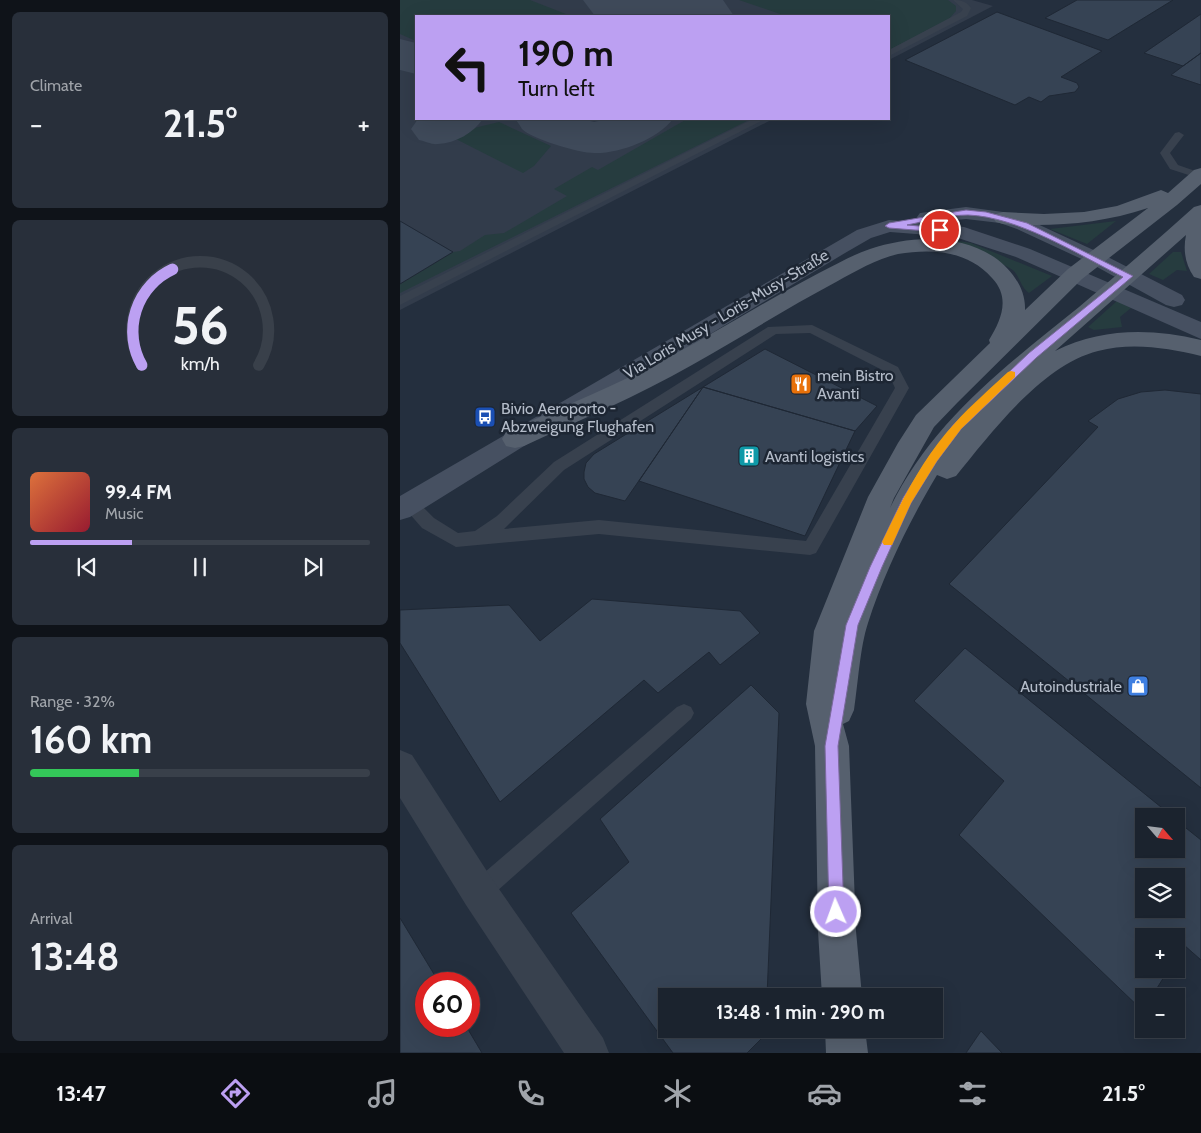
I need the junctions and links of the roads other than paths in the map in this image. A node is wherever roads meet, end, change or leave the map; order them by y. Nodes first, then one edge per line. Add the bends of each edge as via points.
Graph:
1 (957, 0) edge
2 (890, 52) edge
3 (758, 120) edge
4 (1180, 135) dead end
5 (1198, 177) edge
6 (1201, 210) edge
7 (1003, 218) junction
8 (1201, 221) edge
9 (889, 226) junction
10 (1095, 258) junction
11 (1201, 272) edge
12 (1075, 274) junction
13 (1120, 283) junction
14 (400, 301) edge
15 (1201, 315) edge
16 (1201, 331) edge
17 (1201, 348) edge
18 (949, 396) junction
19 (515, 439) junction
20 (404, 507) edge
21 (478, 538) junction
22 (876, 567) junction
23 (684, 713) dead end
24 (832, 746) junction
25 (400, 768) edge
26 (479, 892) junction
27 (841, 988) edge
28 (846, 1038) edge
29 (588, 1053) edge
30 (847, 1053) edge

1 - 2 lane via 967,8 964,14
3 - 14 lane
4 - 5 lane via 1165,153 1174,167
5 - 7 main road via 1140,206 1105,216 1046,220
5 - 10 main road
6 - 13 main road
7 - 9 street via 966,213
7 - 10 street
8 - 11 main road via 1195,252
9 - 12 street, Via Loris Musy - Loris-Musy-Straße via 957,231
9 - 19 street, Via Loris Musy - Loris-Musy-Straße via 864,234
10 - 12 main road
10 - 13 street
12 - 13 street, Via Loris Musy - Loris-Musy-Straße
12 - 18 main road
13 - 15 street
13 - 16 street
13 - 22 main road via 1032,356 958,426 907,501
17 - 22 main road via 1148,338 1106,342 1068,353 1038,374 966,446
18 - 19 main road via 1000,339 1013,319 1015,297 1003,276 978,256 942,246 917,245 880,252 862,260 811,285 682,361
18 - 24 main road via 906,450 881,497 829,631 822,704
19 - 20 street, Via Loris Musy - Loris-Musy-Straße
20 - 21 lane via 456,540
21 - 21 lane via 599,527 810,548 902,388 893,370 812,329 773,330 559,466 503,521
22 - 24 main road via 852,625
23 - 26 lane
24 - 27 main road
25 - 26 street
26 - 29 street
28 - 30 main road

